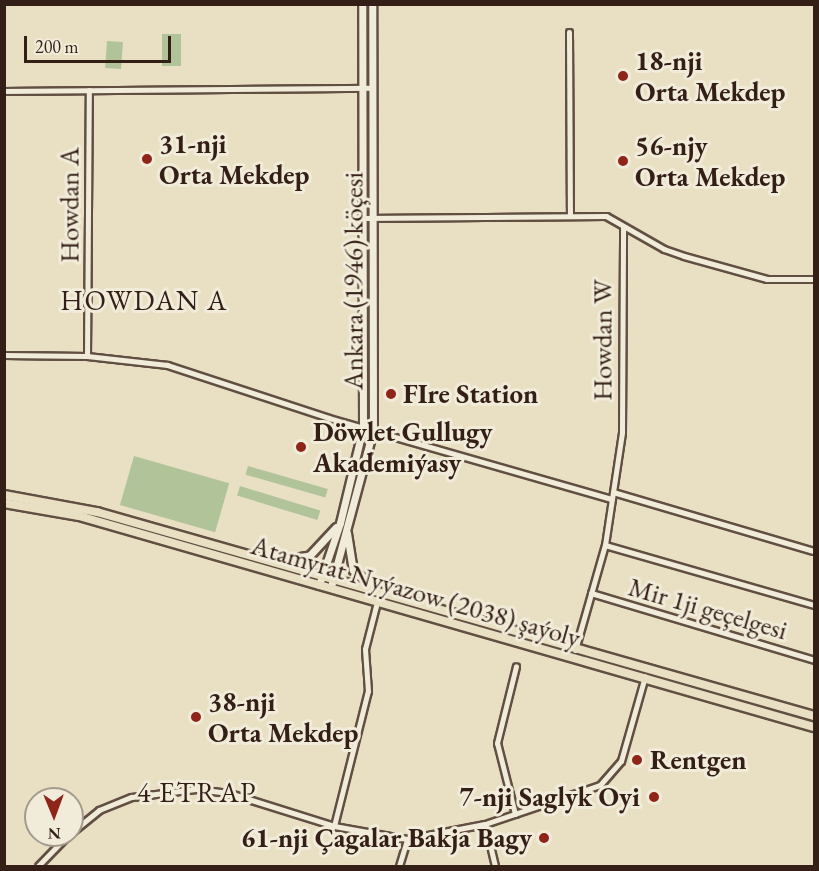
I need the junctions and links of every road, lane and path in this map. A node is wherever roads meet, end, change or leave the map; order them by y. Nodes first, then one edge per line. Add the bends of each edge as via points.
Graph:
1 (362, 4) edge
2 (372, 4) edge
3 (569, 32) dead end
4 (363, 88) junction
5 (373, 88) junction
6 (89, 90) junction
7 (4, 91) edge
8 (570, 216) junction
9 (364, 218) junction
10 (374, 218) junction
11 (623, 227) junction
12 (814, 279) edge
13 (4, 355) edge
14 (87, 356) junction
15 (363, 427) junction
16 (373, 430) junction
17 (613, 492) junction
18 (4, 495) edge
19 (612, 499) junction
20 (4, 503) edge
21 (344, 524) junction
22 (605, 545) junction
23 (814, 551) edge
24 (271, 561) junction
25 (333, 579) junction
26 (320, 580) junction
27 (330, 588) junction
28 (591, 594) junction
29 (378, 597) junction
30 (814, 605) edge
31 (574, 653) junction
32 (814, 660) edge
33 (516, 666) dead end
34 (646, 673) junction
35 (814, 716) edge
36 (814, 727) edge
37 (515, 814) junction
38 (84, 822) edge
39 (485, 824) junction
40 (334, 826) junction
41 (407, 839) junction
42 (57, 847) edge
43 (38, 867) edge
44 (399, 867) edge
45 (495, 867) edge

1 - 4 main road, Ankara (1946) köçesi
2 - 5 main road, Ankara (1946) köçesi
3 - 8 street
4 - 5 street
4 - 6 street
4 - 9 main road, Ankara (1946) köçesi
5 - 10 main road, Ankara (1946) köçesi
6 - 7 street
6 - 14 street, Howdan A
8 - 10 street
8 - 11 street via 606,216
9 - 10 street
9 - 15 main road, Ankara (1946) köçesi
10 - 16 main road, Ankara (1946) köçesi
11 - 12 street via 664,249 730,269 767,279
11 - 17 street, Howdan W via 622,432
13 - 14 street
14 - 15 street via 167,365
15 - 16 street
15 - 21 main road, Ankara (1946) köçesi
16 - 19 street
16 - 21 main road, Ankara (1946) köçesi
17 - 19 street, Howdan W
17 - 23 street
18 - 24 main road, Atamyrat Nyýazow (2038) şaýoly via 90,510
19 - 22 street, Howdan W
20 - 26 main road, Atamyrat Nyýazow (2038) şaýoly via 79,516
21 - 24 main road via 310,555
21 - 25 main road, Ankara (1946) köçesi
21 - 26 main road, Ankara (1946) köçesi
21 - 29 main road via 353,570
22 - 28 street, Howdan W
22 - 30 street
24 - 26 main road, Atamyrat Nyýazow (2038) şaýoly
25 - 26 main road, Atamyrat Nyýazow (2038) şaýoly
25 - 27 main road, Ankara (1946) köçesi
25 - 29 main road, Atamyrat Nyýazow (2038) şaýoly
26 - 27 main road, Atamyrat Nyýazow (2038) şaýoly
27 - 29 main road, Atamyrat Nyýazow (2038) şaýoly
28 - 31 street, Howdan W
28 - 32 street, Mir 1ji geçelgesi
29 - 31 main road, Atamyrat Nyýazow (2038) şaýoly
29 - 40 street via 364,650 368,691
31 - 34 main road, Atamyrat Nyýazow (2038) şaýoly
33 - 37 street via 497,743
34 - 35 main road, Atamyrat Nyýazow (2038) şaýoly
34 - 36 main road, Atamyrat Nyýazow (2038) şaýoly
34 - 37 street via 627,745 609,776 590,790
37 - 39 street
38 - 40 street via 99,810 132,797 201,789 229,793
39 - 41 street
39 - 45 street
40 - 41 street
41 - 44 street
42 - 43 street

